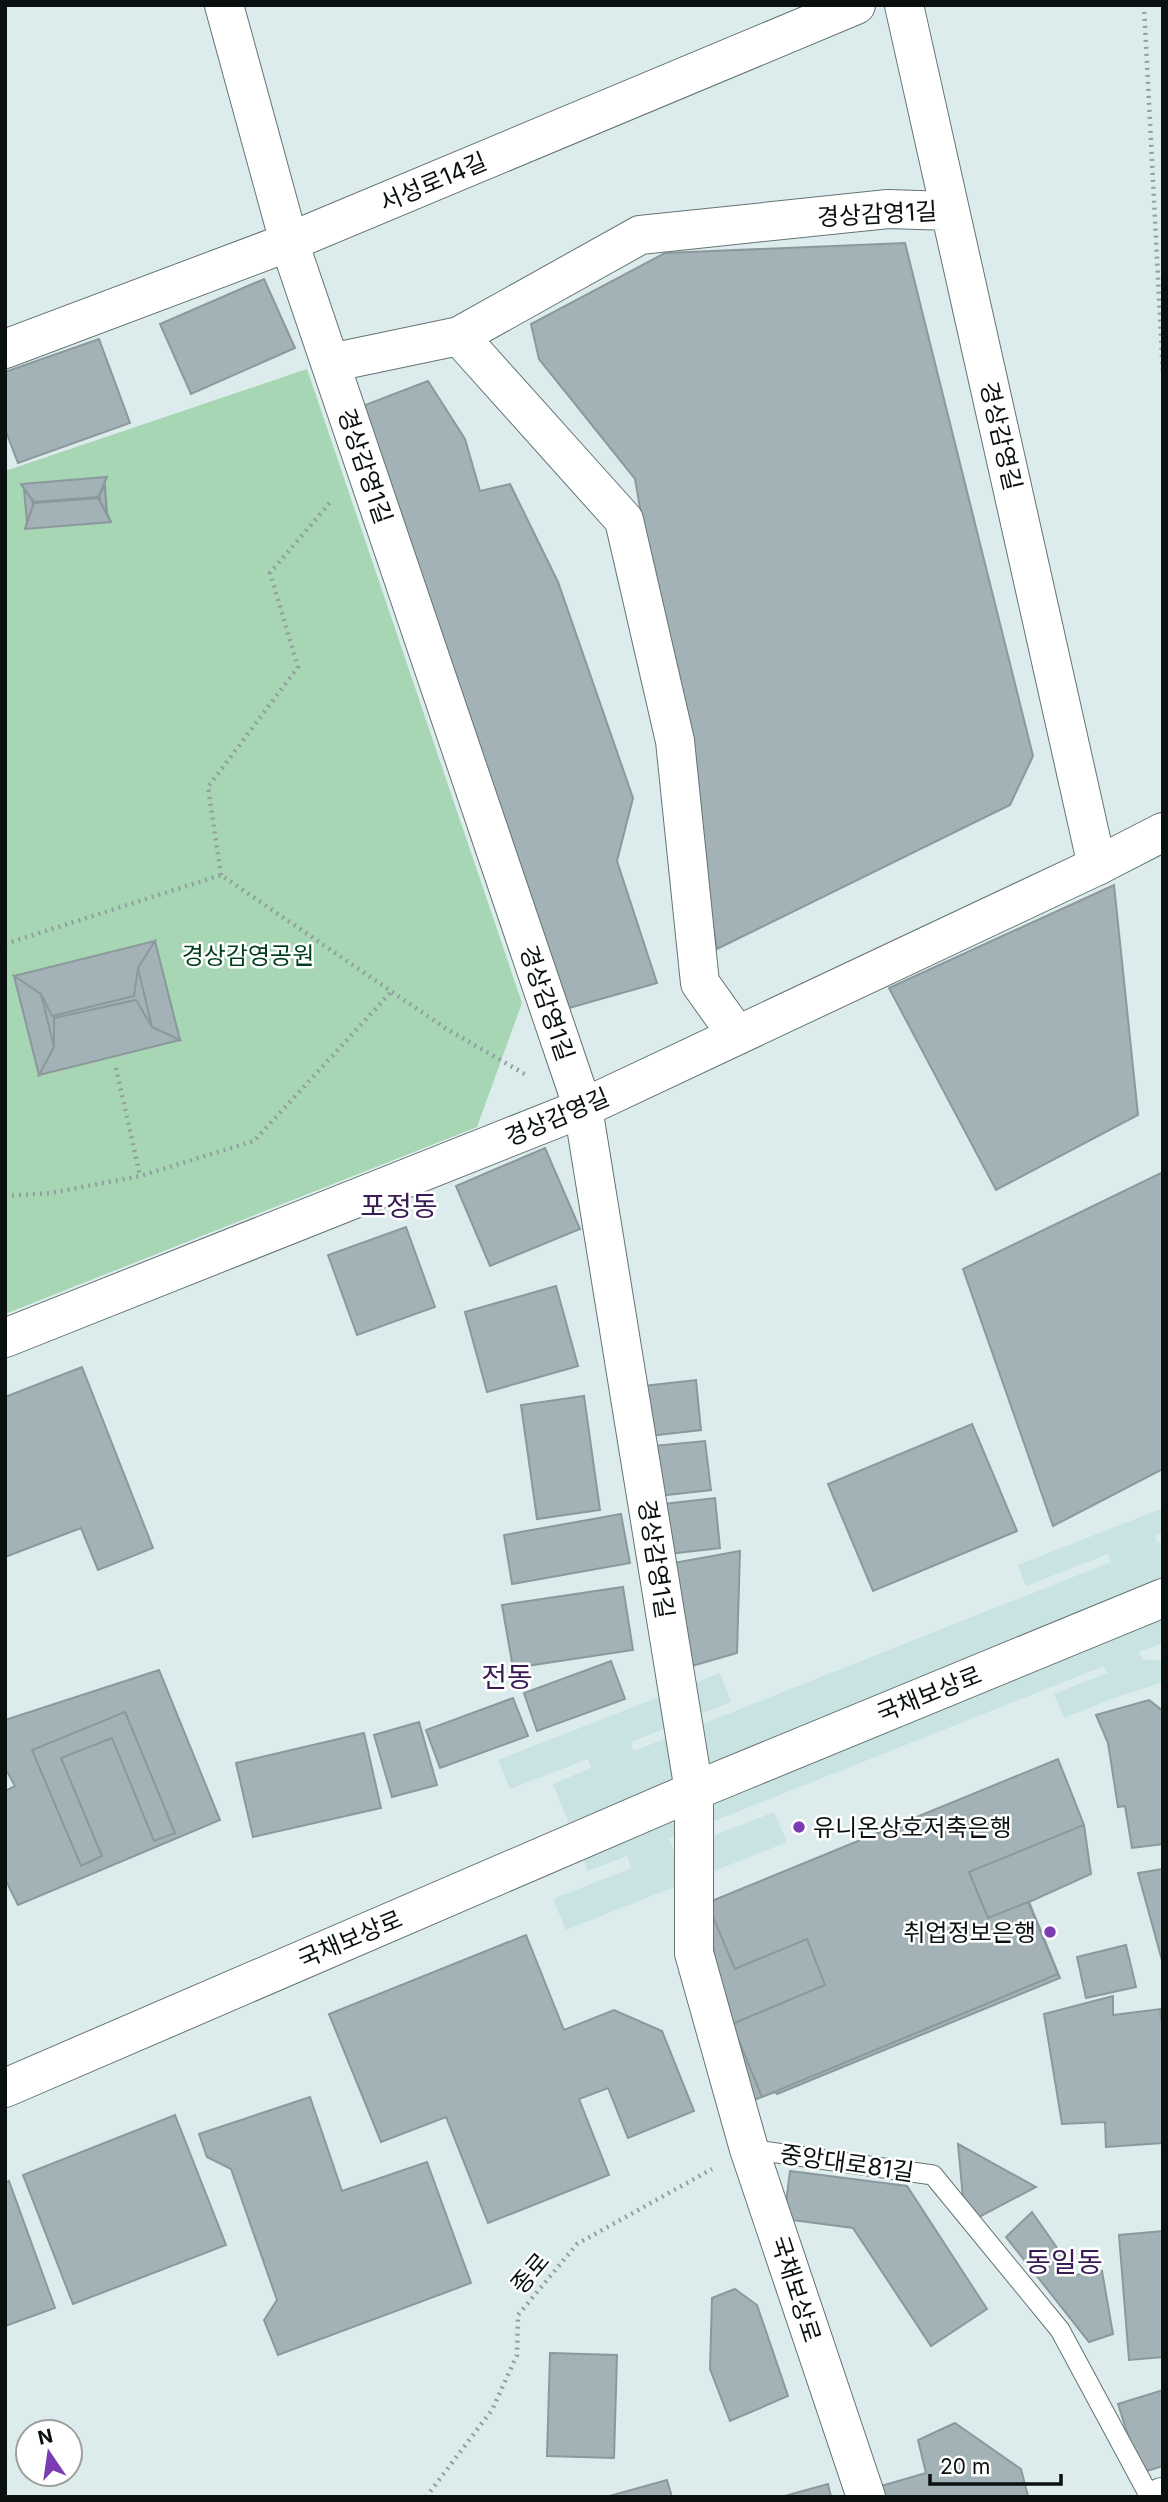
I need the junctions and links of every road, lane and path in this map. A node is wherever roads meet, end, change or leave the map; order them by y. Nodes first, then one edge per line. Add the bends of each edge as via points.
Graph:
1 (224, 5) edge
2 (856, 5) edge
3 (904, 5) edge
4 (1144, 5) edge
5 (950, 211) junction
6 (289, 242) junction
7 (459, 336) junction
8 (5, 349) edge
9 (330, 363) junction
10 (1163, 376) edge
11 (364, 463) junction
12 (1163, 832) edge
13 (1097, 866) junction
14 (220, 875) junction
15 (5, 944) edge
16 (392, 991) junction
17 (737, 1035) junction
18 (117, 1068) dead end
19 (583, 1108) junction
20 (140, 1176) junction
21 (5, 1196) edge
22 (5, 1338) edge
23 (1163, 1598) edge
24 (694, 1791) junction
25 (5, 2088) edge
26 (750, 2149) junction
27 (426, 2497) edge
28 (866, 2497) edge
29 (1150, 2497) edge

1 - 6 street, 경상감영1길
2 - 6 street, 서성로14길
3 - 5 street, 경상감영길
4 - 10 path
5 - 7 street, 경상감영1길 via 888,209 640,235
5 - 13 street, 경상감영길
6 - 8 street, 서성로14길
6 - 9 street, 경상감영1길
7 - 9 street, 경상감영1길
7 - 17 street via 624,520 674,741 700,983
9 - 11 street, 경상감영1길
11 - 14 path via 270,573 298,667 208,787
11 - 19 street, 경상감영1길
12 - 13 street, 경상감영길
13 - 17 street, 경상감영길
14 - 15 path
14 - 16 path
16 - 19 path via 445,1028
16 - 20 path via 254,1141
17 - 19 street, 경상감영길
18 - 20 path
19 - 22 street, 경상감영길
19 - 24 street, 경상감영1길
20 - 21 path via 51,1193
23 - 24 street, 국채보상로
24 - 25 street, 국채보상로
24 - 26 street, 국채보상로 via 694,1952
26 - 27 path, 종로 via 577,2244 517,2315 517,2355 492,2410
26 - 28 street, 국채보상로
26 - 29 lane, 중앙대로81길 via 933,2175 1060,2330

